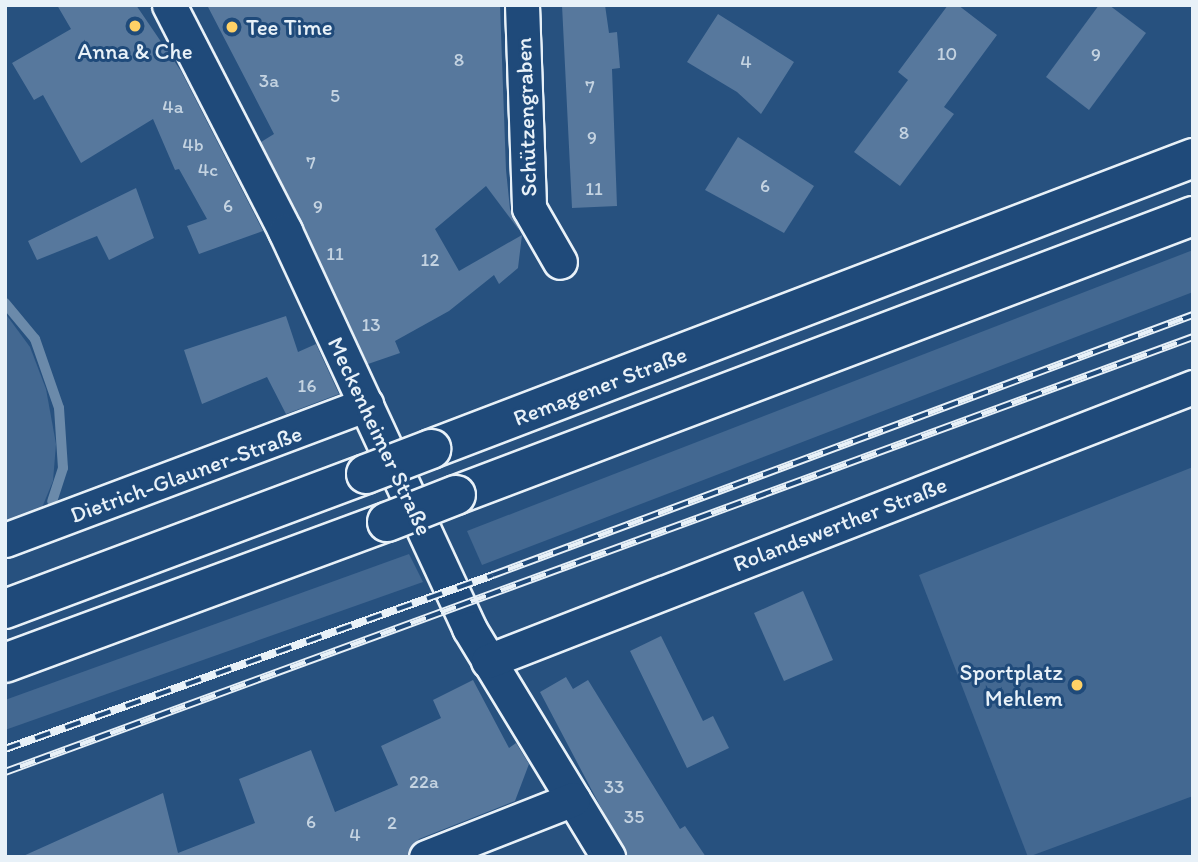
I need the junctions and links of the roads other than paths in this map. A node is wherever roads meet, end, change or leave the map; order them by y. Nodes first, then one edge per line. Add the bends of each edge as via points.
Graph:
1 (169, 5) edge
2 (523, 5) edge
3 (1193, 158) edge
4 (1193, 216) edge
5 (560, 262) dead end
6 (1193, 387) edge
7 (366, 404) junction
8 (5, 540) edge
9 (5, 609) edge
10 (488, 661) junction
11 (5, 663) edge
12 (573, 799) junction
13 (426, 857) edge
14 (608, 857) edge

1 - 7 street, Meckenheimer Straße
2 - 5 street, Schützengraben via 529,208
3 - 9 main road, Remagener Straße, bridge
4 - 11 main road, bridge
6 - 10 street, Rolandswerther Straße
7 - 8 street, Dietrich-Glauner-Straße
7 - 10 street, Meckenheimer Straße
10 - 12 street, Meckenheimer Straße
12 - 13 street
12 - 14 street, Meckenheimer Straße

